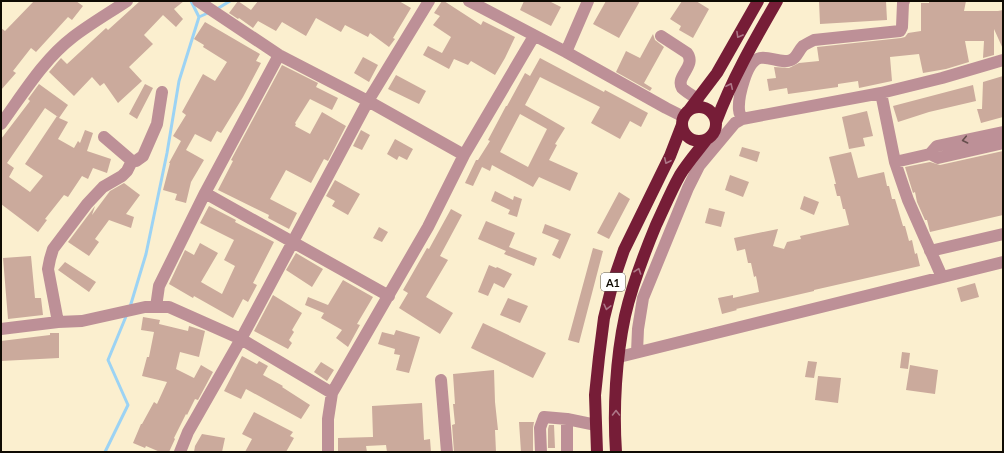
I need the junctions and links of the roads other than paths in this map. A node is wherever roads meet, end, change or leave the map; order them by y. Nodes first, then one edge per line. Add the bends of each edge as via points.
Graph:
1 (127, 1) edge
2 (198, 1) edge
3 (429, 1) edge
4 (469, 1) edge
5 (588, 1) edge
6 (758, 1) edge
7 (777, 1) edge
8 (904, 1) edge
9 (534, 36) junction
10 (661, 36) dead end
11 (566, 52) junction
12 (279, 55) junction
13 (1003, 60) edge
14 (162, 92) dead end
15 (880, 93) junction
16 (698, 99) junction
17 (368, 101) junction
18 (685, 117) junction
19 (742, 119) junction
20 (716, 122) junction
21 (1, 124) edge
22 (1003, 132) edge
23 (104, 137) dead end
24 (707, 139) junction
25 (1003, 143) edge
26 (930, 154) junction
27 (464, 155) junction
28 (132, 161) junction
29 (895, 162) junction
30 (205, 193) junction
31 (1003, 234) edge
32 (293, 242) junction
33 (930, 251) junction
34 (1003, 262) edge
35 (942, 277) junction
36 (389, 296) junction
37 (150, 307) junction
38 (58, 322) junction
39 (1, 329) edge
40 (241, 339) junction
41 (637, 352) junction
42 (619, 357) junction
43 (441, 380) dead end
44 (332, 392) junction
45 (567, 419) junction
46 (596, 425) junction
47 (180, 452) edge
48 (328, 452) edge
49 (446, 452) edge
50 (541, 452) edge
51 (567, 452) edge
52 (597, 452) edge
53 (616, 452) edge

1 - 21 street via 72,37 49,59
2 - 12 street
3 - 17 street
4 - 9 street
5 - 11 street
6 -> 16 highway, A1 via 728,55
20 -> 7 highway via 740,65
8 - 19 street via 902,27 895,32 814,40 804,46 790,61 762,57 756,59 744,81 740,98 739,111
9 - 11 street
9 - 27 street
10 - 16 street via 690,57 681,85
11 - 18 street
12 - 17 street
12 - 30 street
13 - 15 street
14 - 28 street via 154,131 143,156
15 - 19 street
15 - 29 street
16 - 18 highway, A1
17 - 27 street
17 - 32 street
18 - 20 highway via 699,107 712,113
18 - 24 highway via 684,131 696,140
18 -> 46 highway, A1 via 670,156 624,250 613,282 604,318 599,357 595,395
19 - 41 street via 729,129 699,166 688,188 643,298
20 - 24 highway via 714,132
22 -> 26 street via 937,146
23 - 28 street
42 -> 24 highway, A1 via 625,317 646,248 680,175
25 - 26 street via 938,158
26 - 29 street
27 - 36 street via 428,228
28 - 38 street via 122,176 104,187 87,204 53,249 48,269
29 - 33 street
30 - 32 street
30 - 37 street
31 - 33 street
32 - 36 street
32 - 40 street
33 - 35 street
34 - 35 street
35 - 41 street
36 - 44 street
37 - 38 street via 82,322
37 - 40 street via 169,307
38 - 39 street
40 - 44 street
40 - 47 street via 188,432
41 - 42 street
53 -> 42 highway, A1
43 - 49 street
44 - 48 street via 328,419
45 - 46 street
45 - 50 street via 544,417 540,428
45 - 51 street
46 - 52 highway, A1

